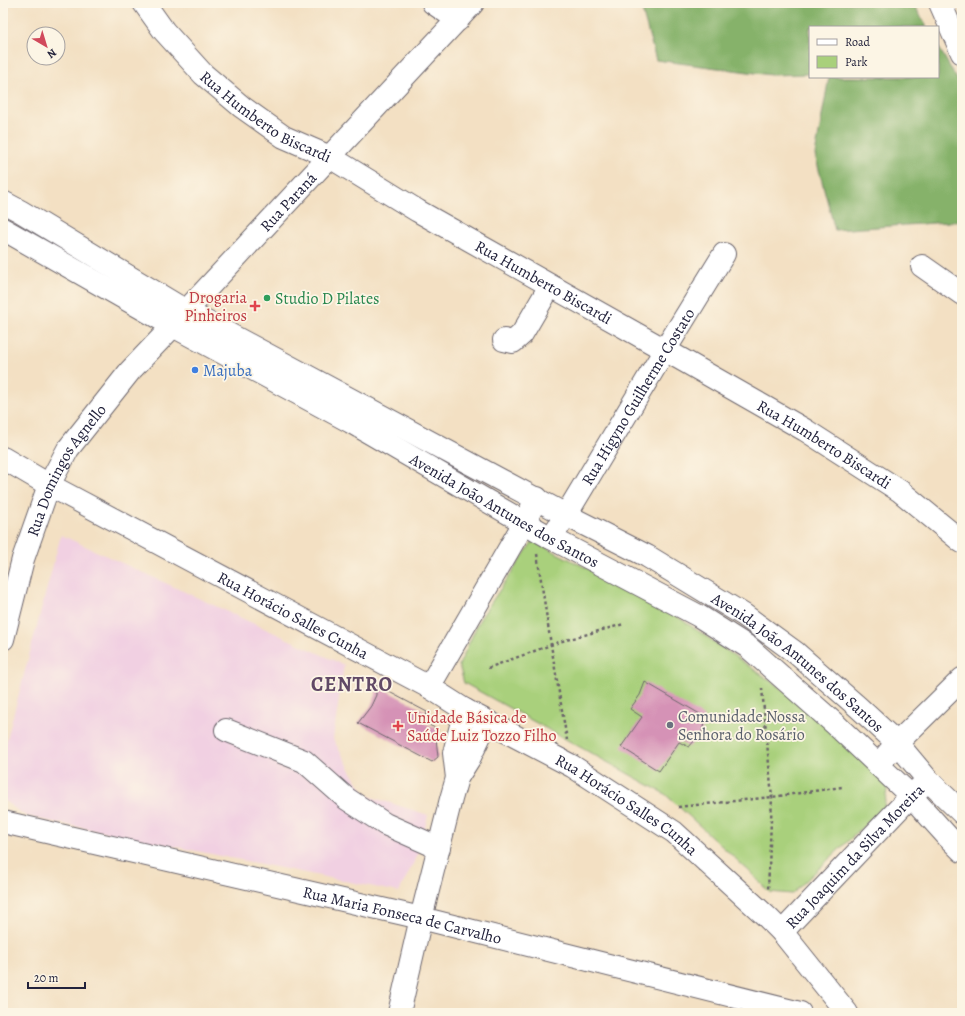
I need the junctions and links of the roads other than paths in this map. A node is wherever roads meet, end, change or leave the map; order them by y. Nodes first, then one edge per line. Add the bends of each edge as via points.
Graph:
1 (144, 3) edge
2 (433, 3) edge
3 (473, 3) edge
4 (940, 3) edge
5 (458, 20) junction
6 (962, 53) edge
7 (330, 157) junction
8 (3, 202) edge
9 (3, 228) edge
10 (724, 254) dead end
11 (922, 266) dead end
12 (550, 286) junction
13 (962, 294) edge
14 (179, 319) junction
15 (504, 340) dead end
16 (664, 350) junction
17 (3, 458) edge
18 (49, 485) junction
19 (537, 498) junction
20 (566, 515) junction
21 (536, 529) junction
22 (962, 542) edge
23 (4, 631) edge
24 (962, 679) edge
25 (429, 687) junction
26 (466, 710) junction
27 (487, 721) junction
28 (226, 730) dead end
29 (897, 743) junction
30 (878, 765) junction
31 (457, 778) junction
32 (928, 780) junction
33 (911, 796) junction
34 (962, 813) edge
35 (3, 822) edge
36 (439, 848) junction
37 (962, 851) edge
38 (421, 918) junction
39 (782, 932) junction
40 (399, 1013) edge
41 (800, 1013) edge
42 (847, 1013) edge

1 - 7 street, Rua Humberto Biscardi via 164,31 203,74 242,108 284,137
2 - 5 street
3 - 5 street, Rua Paraná
4 - 6 street
5 - 7 street, Rua Paraná
7 - 12 street, Rua Humberto Biscardi via 418,211
7 - 14 street, Rua Paraná
8 - 14 street, Avenida João Antunes dos Santos via 27,215
9 - 14 street, Avenida João Antunes dos Santos
10 - 16 street, Rua Higyno Guilherme Costato
11 - 13 street
12 - 15 street via 522,334 513,342
12 - 16 street, Rua Humberto Biscardi
14 - 18 street, Rua Domingos Agnello via 130,371 86,425 68,449
14 - 19 street, Avenida João Antunes dos Santos
14 - 21 street, Avenida João Antunes dos Santos
16 - 20 street, Rua Higyno Guilherme Costato
16 - 22 street, Rua Humberto Biscardi via 805,430 900,491
17 - 18 street, Rua Horácio Salles Cunha
18 - 23 street, Rua Domingos Agnello via 23,559
18 - 25 street, Rua Horácio Salles Cunha
19 - 20 street, Avenida João Antunes dos Santos
19 - 21 street, Rua Higyno Guilherme Costato
20 - 21 street, Rua Higyno Guilherme Costato
20 - 29 street, Avenida João Antunes dos Santos via 647,556 744,615 796,654
21 - 25 street, Rua Higyno Guilherme Costato
21 - 30 street, Avenida João Antunes dos Santos via 699,616 748,647
24 - 29 street
25 - 26 street, Rua Horácio Salles Cunha
26 - 27 street, Rua Horácio Salles Cunha
26 - 31 street via 454,753
27 - 31 street
27 - 39 street, Rua Horácio Salles Cunha via 572,766 674,832
28 - 36 street via 304,761 346,799 385,824
29 - 30 street
29 - 32 street, Avenida João Antunes dos Santos
30 - 33 street, Avenida João Antunes dos Santos
31 - 36 street
32 - 33 street, Rua Joaquim da Silva Moreira
32 - 34 street, Avenida João Antunes dos Santos
33 - 37 street, Avenida João Antunes dos Santos
33 - 39 street, Rua Joaquim da Silva Moreira
35 - 38 street, Rua Maria Fonseca de Carvalho
36 - 38 street
38 - 40 street
38 - 41 street, Rua Maria Fonseca de Carvalho
39 - 42 street, Rua Horácio Salles Cunha

